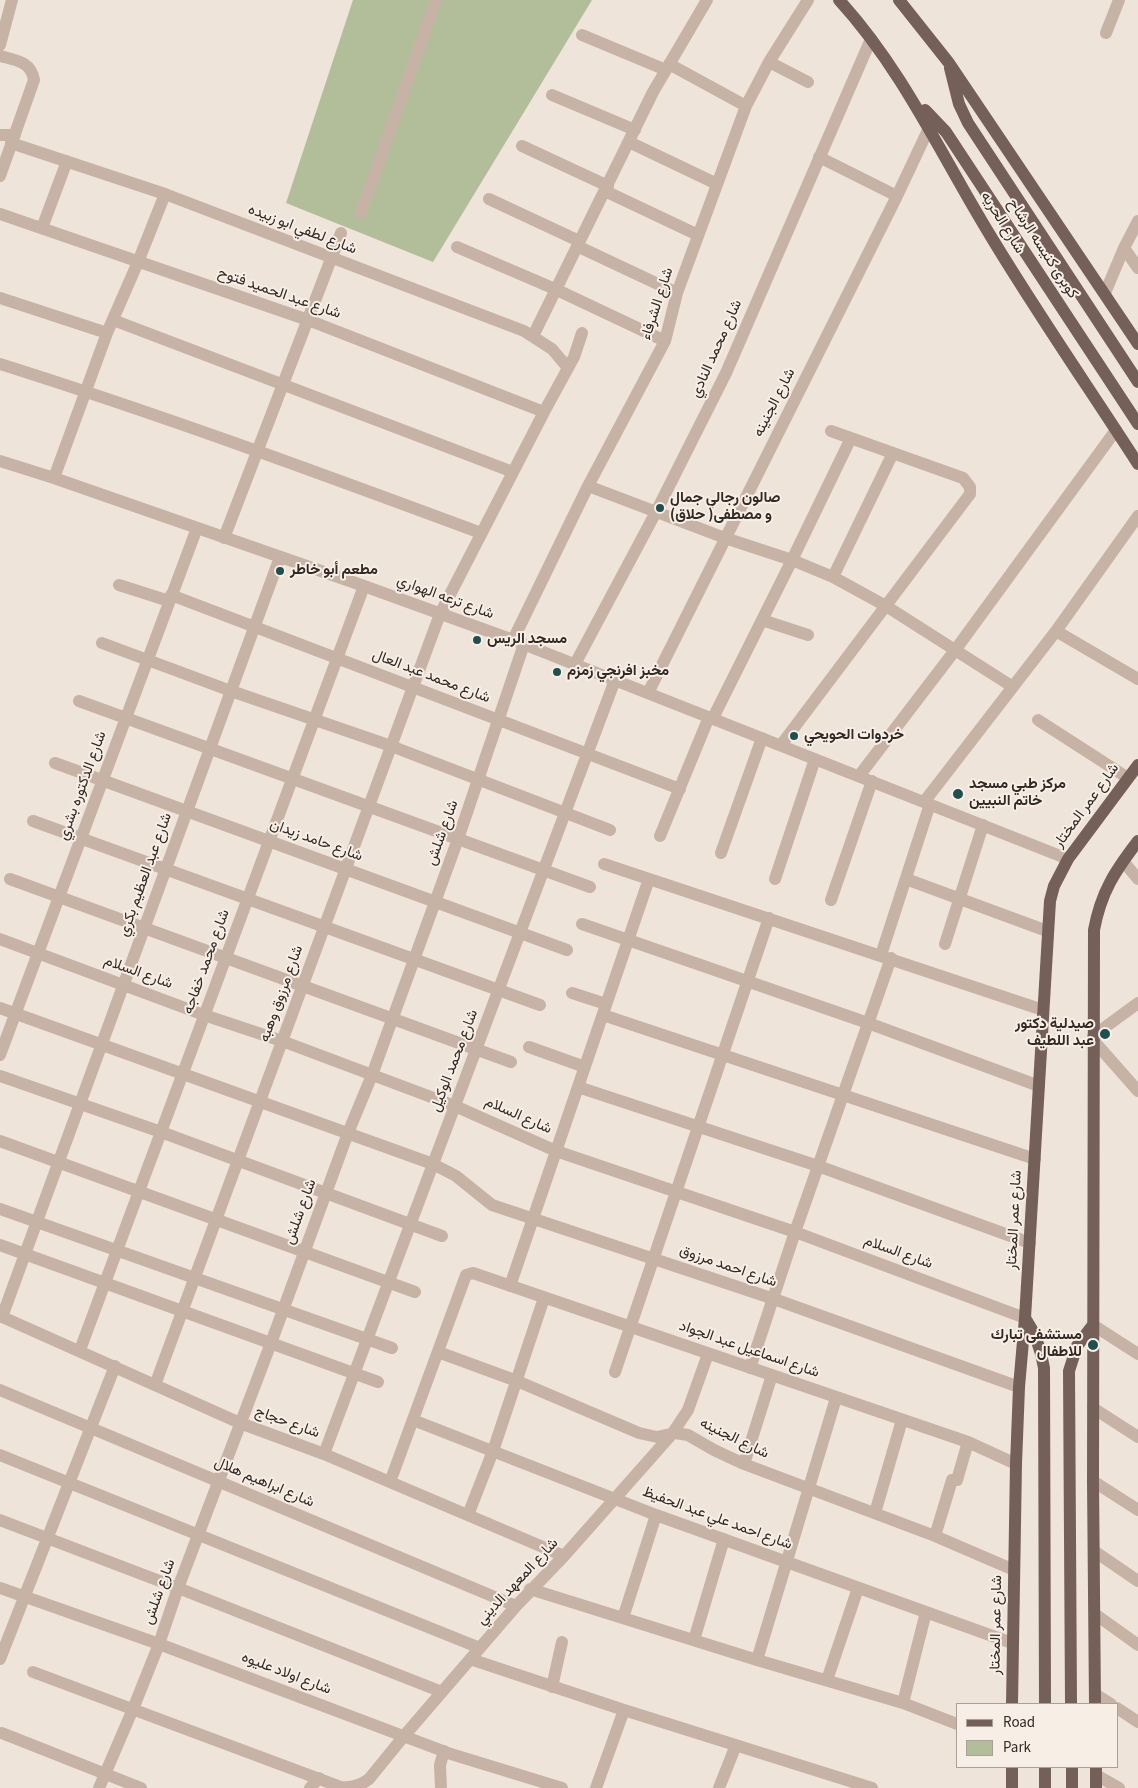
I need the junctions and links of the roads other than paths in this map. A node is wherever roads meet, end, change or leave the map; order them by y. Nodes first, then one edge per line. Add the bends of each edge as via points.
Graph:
1 (12, 0) edge
2 (436, 0) edge
3 (707, 0) edge
4 (808, 0) edge
5 (839, 0) edge
6 (899, 0) edge
7 (1119, 0) edge
8 (1106, 33) dead end
9 (582, 35) dead end
10 (871, 38) junction
11 (0, 45) edge
12 (0, 56) edge
13 (769, 62) junction
14 (949, 62) junction
15 (668, 67) junction
16 (808, 82) dead end
17 (552, 95) dead end
18 (911, 99) junction
19 (746, 106) junction
20 (929, 128) junction
21 (635, 130) junction
22 (0, 135) edge
23 (13, 139) junction
24 (629, 142) junction
25 (522, 146) dead end
26 (819, 157) junction
27 (67, 161) junction
28 (0, 176) edge
29 (717, 184) junction
30 (607, 189) junction
31 (165, 194) junction
32 (897, 196) junction
33 (490, 199) dead end
34 (360, 213) dead end
35 (0, 214) edge
36 (1138, 221) edge
37 (42, 228) junction
38 (341, 233) dead end
39 (698, 235) junction
40 (578, 243) junction
41 (457, 247) dead end
42 (1124, 248) junction
43 (332, 259) junction
44 (138, 262) junction
45 (1138, 268) edge
46 (555, 289) junction
47 (677, 293) junction
48 (1105, 293) junction
49 (0, 298) edge
50 (112, 320) junction
51 (308, 320) junction
52 (107, 333) junction
53 (582, 333) dead end
54 (533, 336) junction
55 (665, 341) junction
56 (1138, 344) edge
57 (0, 364) edge
58 (568, 368) junction
59 (1138, 382) edge
60 (283, 385) junction
61 (86, 391) junction
62 (544, 412) junction
63 (1138, 424) edge
64 (1116, 430) junction
65 (831, 431) dead end
66 (851, 438) junction
67 (258, 450) junction
68 (893, 453) junction
69 (0, 461) edge
70 (1138, 464) edge
71 (513, 472) junction
72 (54, 478) junction
73 (588, 486) junction
74 (656, 512) junction
75 (1138, 516) edge
76 (196, 528) junction
77 (482, 533) junction
78 (224, 538) junction
79 (725, 538) junction
80 (280, 557) junction
81 (792, 560) junction
82 (833, 577) junction
83 (119, 585) dead end
84 (364, 586) junction
85 (170, 598) junction
86 (886, 606) junction
87 (440, 614) junction
88 (762, 620) junction
89 (254, 627) junction
90 (1056, 632) junction
91 (808, 635) dead end
92 (519, 642) junction
93 (102, 643) dead end
94 (956, 649) junction
95 (337, 659) junction
96 (147, 660) junction
97 (575, 664) junction
98 (1138, 678) edge
99 (615, 680) junction
100 (1013, 687) junction
101 (413, 688) junction
102 (231, 690) junction
103 (648, 693) junction
104 (79, 701) dead end
105 (126, 718) junction
106 (711, 718) junction
107 (314, 719) junction
108 (498, 720) junction
109 (1038, 720) dead end
110 (762, 738) junction
111 (781, 745) junction
112 (391, 746) junction
113 (210, 749) junction
114 (587, 754) junction
115 (815, 759) junction
116 (55, 763) dead end
117 (1138, 765) edge
118 (859, 776) junction
119 (1128, 778) junction
120 (292, 779) junction
121 (102, 780) junction
122 (478, 780) junction
123 (872, 781) junction
124 (680, 788) junction
125 (927, 803) junction
126 (369, 806) junction
127 (187, 811) junction
128 (565, 814) junction
129 (33, 822) dead end
130 (983, 825) junction
131 (610, 830) dead end
132 (660, 836) dead end
133 (81, 839) junction
134 (458, 839) junction
135 (269, 841) junction
136 (1138, 841) edge
137 (721, 853) dead end
138 (1068, 858) junction
139 (1123, 861) junction
140 (604, 864) dead end
141 (346, 869) junction
142 (166, 870) junction
143 (544, 870) junction
144 (650, 879) junction
145 (775, 879) dead end
146 (906, 879) junction
147 (1138, 879) edge
148 (10, 880) dead end
149 (590, 887) dead end
150 (59, 897) junction
151 (247, 899) junction
152 (959, 899) junction
153 (831, 900) dead end
154 (434, 902) junction
155 (770, 918) junction
156 (582, 924) dead end
157 (324, 927) junction
158 (144, 928) junction
159 (1047, 931) junction
160 (520, 933) junction
161 (0, 939) edge
162 (628, 940) junction
163 (945, 944) dead end
164 (567, 950) dead end
165 (38, 954) junction
166 (886, 956) junction
167 (226, 958) junction
168 (414, 959) junction
169 (747, 982) junction
170 (124, 985) junction
171 (302, 986) junction
172 (499, 990) junction
173 (572, 993) dead end
174 (1138, 1003) edge
175 (540, 1005) dead end
176 (0, 1008) edge
177 (605, 1010) junction
178 (1043, 1010) junction
179 (16, 1013) junction
180 (204, 1015) junction
181 (392, 1019) junction
182 (868, 1023) junction
183 (1093, 1038) junction
184 (282, 1041) junction
185 (102, 1045) junction
186 (530, 1047) dead end
187 (476, 1050) junction
188 (722, 1054) junction
189 (0, 1055) edge
190 (511, 1062) dead end
191 (585, 1067) junction
192 (183, 1074) junction
193 (372, 1075) junction
194 (0, 1076) edge
195 (1040, 1086) junction
196 (578, 1087) junction
197 (1138, 1091) edge
198 (843, 1094) junction
199 (260, 1102) junction
200 (81, 1103) junction
201 (455, 1106) junction
202 (698, 1126) junction
203 (161, 1132) junction
204 (348, 1134) junction
205 (0, 1141) edge
206 (556, 1151) junction
207 (1035, 1159) junction
208 (238, 1160) junction
209 (59, 1162) junction
210 (433, 1164) junction
211 (818, 1166) junction
212 (139, 1192) junction
213 (676, 1192) junction
214 (326, 1193) junction
215 (0, 1209) edge
216 (533, 1218) junction
217 (216, 1220) junction
218 (37, 1222) junction
219 (411, 1224) junction
220 (795, 1232) junction
221 (442, 1236) dead end
222 (1030, 1243) junction
223 (0, 1245) edge
224 (117, 1251) junction
225 (304, 1252) junction
226 (25, 1255) junction
227 (653, 1259) junction
228 (195, 1278) junction
229 (389, 1283) junction
230 (105, 1284) junction
231 (510, 1286) junction
232 (415, 1292) dead end
233 (544, 1298) junction
234 (774, 1299) junction
235 (283, 1310) junction
236 (183, 1312) junction
237 (1, 1317) edge
238 (1026, 1318) junction
239 (1093, 1325) junction
240 (630, 1327) junction
241 (367, 1340) junction
242 (271, 1343) junction
243 (392, 1348) dead end
244 (80, 1350) junction
245 (438, 1352) junction
246 (708, 1354) junction
247 (1138, 1354) edge
248 (115, 1366) junction
249 (750, 1368) junction
250 (615, 1372) dead end
251 (355, 1374) junction
252 (772, 1376) junction
253 (517, 1381) junction
254 (378, 1382) dead end
255 (155, 1385) junction
256 (1019, 1387) junction
257 (0, 1390) edge
258 (836, 1398) junction
259 (1093, 1408) junction
260 (413, 1420) junction
261 (902, 1420) junction
262 (240, 1423) junction
263 (90, 1428) junction
264 (672, 1434) junction
265 (1138, 1437) edge
266 (968, 1442) junction
267 (493, 1451) junction
268 (324, 1454) junction
269 (0, 1456) edge
270 (744, 1464) junction
271 (1016, 1464) junction
272 (218, 1480) junction
273 (1093, 1480) junction
274 (390, 1482) junction
275 (68, 1483) junction
276 (808, 1489) junction
277 (616, 1499) junction
278 (1138, 1510) edge
279 (875, 1514) junction
280 (468, 1515) junction
281 (656, 1515) junction
282 (0, 1520) edge
283 (198, 1535) junction
284 (935, 1536) junction
285 (47, 1538) junction
286 (724, 1539) junction
287 (1094, 1551) junction
288 (564, 1556) junction
289 (786, 1562) junction
290 (1014, 1570) junction
291 (1138, 1582) edge
292 (0, 1588) edge
293 (178, 1588) junction
294 (858, 1588) junction
295 (530, 1589) junction
296 (24, 1596) junction
297 (516, 1606) junction
298 (926, 1612) junction
299 (1095, 1614) junction
300 (623, 1618) junction
301 (694, 1640) junction
302 (562, 1642) dead end
303 (1012, 1643) junction
304 (159, 1644) junction
305 (1138, 1645) edge
306 (480, 1648) junction
307 (0, 1659) edge
308 (470, 1659) junction
309 (757, 1660) junction
310 (33, 1672) dead end
311 (827, 1680) junction
312 (552, 1687) junction
313 (442, 1692) junction
314 (1095, 1699) edge
315 (1012, 1703) edge
316 (1045, 1703) edge
317 (1071, 1703) edge
318 (1108, 1703) edge
319 (903, 1704) junction
320 (133, 1709) junction
321 (1118, 1709) edge
322 (624, 1710) junction
323 (1138, 1722) edge
324 (956, 1724) edge
325 (2, 1733) dead end
326 (404, 1736) junction
327 (736, 1745) junction
328 (444, 1751) junction
329 (1012, 1768) edge
330 (1045, 1768) edge
331 (1072, 1768) edge
332 (105, 1774) junction
333 (1096, 1777) edge
334 (319, 1778) junction
335 (522, 1783) edge
336 (99, 1788) edge
337 (142, 1788) edge
338 (310, 1788) edge
339 (441, 1788) edge
340 (562, 1788) edge
341 (596, 1788) edge
342 (720, 1788) edge
343 (872, 1788) edge
344 (1012, 1788) edge
345 (1046, 1788) edge
346 (1072, 1788) edge
347 (1119, 1788) edge

1 - 11 street
2 - 34 street
3 - 15 street
4 - 13 street, شارع الشرفاء
5 - 10 main road, شارع الحريه
6 - 14 main road
7 - 8 street
9 - 15 street
10 - 18 main road, شارع الحريه
10 - 26 street, شارع محمد النادي
12 - 23 street via 26,64 33,74 33,86
13 - 16 street
13 - 19 street, شارع الشرفاء
14 - 48 main road
14 - 59 main road, كوبرى كنيسه الرشاح via 952,84 968,123
15 - 19 street
15 - 21 street
17 - 21 street
18 - 20 main road, شارع الحريه
18 - 63 main road, كوبرى كنيسه الرشاح via 946,132
19 - 29 street, شارع الشرفاء
20 - 32 street, شارع الجنينه
20 - 64 main road, شارع الحريه via 991,237
21 - 24 street
22 - 23 street, شارع لطفي ابو زبيده
23 - 27 street, شارع لطفي ابو زبيده
23 - 28 street
24 - 29 street
24 - 30 street
25 - 30 street
26 - 32 street
26 - 74 street, شارع محمد النادي via 726,373
27 - 31 street, شارع لطفي ابو زبيده
27 - 37 street
29 - 39 street, شارع الشرفاء
30 - 39 street
30 - 40 street
31 - 43 street, شارع لطفي ابو زبيده
31 - 44 street
32 - 79 street, شارع الجنينه
33 - 40 street
35 - 37 street, شارع عبد الحميد فتوح
36 - 42 street
37 - 44 street, شارع عبد الحميد فتوح
38 - 43 street
39 - 47 street, شارع الشرفاء
40 - 46 street
40 - 47 street
41 - 46 street
42 - 45 street
42 - 48 street
43 - 51 street
43 - 54 street, شارع لطفي ابو زبيده
44 - 50 street
44 - 51 street, شارع عبد الحميد فتوح
46 - 54 street
46 - 55 street
47 - 55 street, شارع الشرفاء
48 - 56 main road
49 - 52 street
50 - 52 street
50 - 60 street
51 - 60 street
51 - 62 street, شارع عبد الحميد فتوح
52 - 61 street
53 - 58 street, شارع مرزوق وهبه
54 - 58 street, شارع لطفي ابو زبيده via 552,349
55 - 73 street, شارع الشرفاء
57 - 61 street
58 - 62 street, شارع مرزوق وهبه
60 - 67 street
60 - 71 street
61 - 67 street
61 - 72 street
62 - 71 street, شارع مرزوق وهبه
64 - 70 main road, شارع الحريه
64 - 94 street
65 - 66 street
66 - 68 street
66 - 81 street
67 - 77 street
67 - 78 street
68 - 82 street
68 - 86 street via 963,478 971,490 969,498
69 - 72 street, شارع ترعه الهواري
71 - 77 street, شارع مرزوق وهبه
72 - 76 street, شارع ترعه الهواري
73 - 74 street
73 - 92 street, شارع الشرفاء
74 - 79 street
74 - 97 street, شارع محمد النادي
75 - 90 street
76 - 78 street, شارع ترعه الهواري
76 - 85 street, شارع الدكتوره بشري
77 - 87 street, شارع مرزوق وهبه
78 - 80 street, شارع ترعه الهواري
79 - 81 street
79 - 103 street, شارع الجنينه
80 - 84 street, شارع ترعه الهواري
80 - 89 street, شارع عبد العظيم بكري
81 - 82 street
81 - 88 street
82 - 86 street
83 - 85 street, شارع محمد عبد العال
84 - 87 street, شارع ترعه الهواري
84 - 95 street, شارع محمد خفاجه
85 - 89 street, شارع محمد عبد العال
85 - 96 street, شارع الدكتوره بشري
86 - 94 street
86 - 111 street
87 - 92 street, شارع ترعه الهواري
87 - 101 street, شارع مرزوق وهبه
88 - 91 street
88 - 106 street
89 - 95 street, شارع محمد عبد العال
89 - 102 street, شارع عبد العظيم بكري
90 - 98 street
90 - 100 street
92 - 97 street, شارع ترعه الهواري
92 - 108 street, شارع شلش
93 - 96 street
94 - 100 street
94 - 118 street
95 - 101 street, شارع محمد عبد العال
95 - 107 street, شارع محمد خفاجه
96 - 102 street
96 - 105 street, شارع الدكتوره بشري
97 - 99 street, شارع ترعه الهواري
99 - 103 street, شارع ترعه الهواري
99 - 114 street, شارع محمد الوكيل
100 - 125 street
101 - 108 street, شارع محمد عبد العال
101 - 112 street, شارع مرزوق وهبه
102 - 107 street
102 - 113 street, شارع عبد العظيم بكري
103 - 106 street, شارع ترعه الهواري
104 - 105 street
105 - 113 street
105 - 121 street, شارع الدكتوره بشري
106 - 110 street, شارع ترعه الهواري
106 - 124 street
107 - 112 street
107 - 120 street, شارع محمد خفاجه
108 - 114 street, شارع محمد عبد العال
108 - 122 street, شارع شلش
109 - 119 street
110 - 111 street, شارع ترعه الهواري
110 - 137 street
111 - 115 street, شارع ترعه الهواري
112 - 122 street
112 - 126 street, شارع مرزوق وهبه
113 - 120 street
113 - 127 street, شارع عبد العظيم بكري
114 - 124 street, شارع محمد عبد العال
114 - 128 street, شارع محمد الوكيل
115 - 118 street, شارع ترعه الهواري
115 - 145 street
116 - 121 street, شارع حامد زيدان
117 - 119 main road, شارع عمر المختار
118 - 123 street, شارع ترعه الهواري
119 - 138 main road, شارع عمر المختار
120 - 126 street
120 - 135 street, شارع محمد خفاجه
121 - 127 street, شارع حامد زيدان
121 - 133 street, شارع الدكتوره بشري
122 - 128 street
122 - 134 street, شارع شلش
123 - 125 street, شارع ترعه الهواري
123 - 153 street
124 - 132 street
125 - 130 street, شارع ترعه الهواري
125 - 146 street
126 - 134 street
126 - 141 street, شارع مرزوق وهبه
127 - 135 street, شارع حامد زيدان
127 - 142 street, شارع عبد العظيم بكري
128 - 131 street
128 - 143 street, شارع محمد الوكيل
129 - 133 street
130 - 138 street, شارع ترعه الهواري
130 - 152 street
133 - 142 street
133 - 150 street, شارع الدكتوره بشري
134 - 143 street
134 - 154 street, شارع شلش
135 - 141 street, شارع حامد زيدان
135 - 151 street, شارع محمد خفاجه
136 - 139 main road
138 - 159 main road, شارع عمر المختار via 1054,886
139 - 147 street
139 - 183 main road via 1103,895 1094,930
140 - 144 street
141 - 154 street, شارع حامد زيدان
141 - 157 street, شارع مرزوق وهبه
142 - 151 street
142 - 158 street, شارع عبد العظيم بكري
143 - 149 street
143 - 160 street, شارع محمد الوكيل
144 - 155 street
144 - 162 street
146 - 152 street
146 - 166 street
148 - 150 street
150 - 158 street
150 - 165 street, شارع الدكتوره بشري
151 - 157 street
151 - 167 street, شارع محمد خفاجه
152 - 159 street
152 - 163 street
154 - 160 street, شارع حامد زيدان
154 - 168 street, شارع شلش
155 - 166 street
155 - 169 street
156 - 162 street
157 - 168 street
157 - 171 street, شارع مرزوق وهبه
158 - 167 street
158 - 170 street, شارع عبد العظيم بكري
159 - 178 main road, شارع عمر المختار
160 - 164 street, شارع حامد زيدان
160 - 172 street, شارع محمد الوكيل
161 - 165 street, شارع السلام
162 - 169 street
162 - 177 street
165 - 170 street, شارع السلام
165 - 179 street, شارع الدكتوره بشري
166 - 178 street
166 - 182 street
167 - 171 street
167 - 180 street, شارع محمد خفاجه
168 - 172 street
168 - 181 street, شارع شلش
169 - 182 street
169 - 188 street
170 - 180 street, شارع السلام
170 - 185 street, شارع عبد العظيم بكري
171 - 181 street
171 - 184 street, شارع مرزوق وهبه
172 - 175 street
172 - 187 street, شارع محمد الوكيل
173 - 177 street
174 - 183 street
176 - 179 street, شارع احمد مرزوق
177 - 188 street
177 - 191 street
178 - 195 main road, شارع عمر المختار
179 - 185 street, شارع احمد مرزوق
179 - 189 street, شارع الدكتوره بشري
180 - 184 street, شارع السلام
180 - 192 street, شارع محمد خفاجه
181 - 187 street
181 - 193 street, شارع شلش
182 - 195 street
182 - 198 street
183 - 197 street
183 - 239 main road
184 - 193 street, شارع السلام
184 - 199 street, شارع مرزوق وهبه
185 - 192 street, شارع احمد مرزوق
185 - 200 street, شارع عبد العظيم بكري
186 - 191 street
187 - 190 street
187 - 201 street, شارع محمد الوكيل
188 - 198 street
188 - 202 street
191 - 196 street
192 - 199 street, شارع احمد مرزوق
192 - 203 street, شارع محمد خفاجه
193 - 201 street, شارع السلام
193 - 204 street, شارع شلش
194 - 200 street
195 - 207 main road, شارع عمر المختار
196 - 202 street
196 - 206 street
198 - 207 street
198 - 211 street
199 - 204 street, شارع احمد مرزوق
199 - 208 street, شارع مرزوق وهبه
200 - 203 street
200 - 209 street, شارع عبد العظيم بكري
201 - 206 street, شارع السلام
201 - 210 street, شارع محمد الوكيل
202 - 211 street
202 - 213 street
203 - 208 street
203 - 212 street, شارع محمد خفاجه
204 - 210 street, شارع احمد مرزوق
204 - 214 street, شارع شلش
205 - 209 street
206 - 213 street, شارع السلام
206 - 216 street
207 - 222 main road, شارع عمر المختار
208 - 214 street
208 - 217 street, شارع مرزوق وهبه
209 - 212 street
209 - 218 street, شارع عبد العظيم بكري
210 - 216 street, شارع احمد مرزوق via 456,1176 492,1205
210 - 219 street, شارع محمد الوكيل
211 - 220 street
211 - 222 street
212 - 217 street
212 - 224 street, شارع محمد خفاجه
213 - 220 street, شارع السلام
213 - 227 street
214 - 219 street
214 - 225 street, شارع شلش
215 - 218 street
216 - 227 street, شارع احمد مرزوق
216 - 231 street
217 - 225 street
217 - 228 street, شارع مرزوق وهبه
218 - 224 street
218 - 226 street, شارع عبد العظيم بكري
219 - 221 street
219 - 229 street, شارع محمد الوكيل
220 - 234 street
220 - 238 street, شارع السلام
222 - 238 main road, شارع عمر المختار
223 - 226 street
224 - 228 street
224 - 230 street, شارع محمد خفاجه
225 - 229 street
225 - 235 street, شارع شلش
226 - 230 street
226 - 237 street, شارع عبد العظيم بكري
227 - 234 street, شارع احمد مرزوق
227 - 240 street
228 - 235 street
228 - 236 street, شارع مرزوق وهبه
229 - 232 street
229 - 241 street, شارع محمد الوكيل
230 - 236 street
230 - 244 street, شارع محمد خفاجه
231 - 233 street, شارع اسماعيل عبد الجواد
231 - 245 street, شارع اسماعيل عبد الجواد via 469,1273 466,1275
233 - 240 street, شارع اسماعيل عبد الجواد
233 - 253 street
234 - 249 street
234 - 256 street, شارع احمد مرزوق
235 - 241 street
235 - 242 street, شارع شلش
236 - 242 street
236 - 255 street, شارع مرزوق وهبه
237 - 244 street, شارع حجاج
238 - 256 main road, شارع عمر المختار
238 - 316 main road via 1035,1333 1044,1368
239 - 247 street
239 - 259 main road
239 - 317 main road via 1077,1346 1069,1371
240 - 246 street, شارع اسماعيل عبد الجواد
240 - 250 street
241 - 243 street
241 - 251 street, شارع محمد الوكيل
242 - 251 street
242 - 262 street, شارع شلش
244 - 248 street, شارع حجاج
245 - 253 street, شارع الجنينه
245 - 260 street
246 - 249 street, شارع اسماعيل عبد الجواد
246 - 264 street, شارع المعهد الديني via 688,1410
248 - 255 street, شارع حجاج
248 - 263 street
249 - 252 street, شارع اسماعيل عبد الجواد
251 - 254 street
251 - 268 street, شارع محمد الوكيل
252 - 258 street, شارع اسماعيل عبد الجواد
252 - 270 street
253 - 264 street, شارع الجنينه via 639,1433 657,1437
253 - 267 street
255 - 262 street, شارع حجاج
256 - 271 main road, شارع عمر المختار
257 - 263 street, شارع ابراهيم هلال
258 - 261 street, شارع اسماعيل عبد الجواد
258 - 276 street
259 - 265 street
259 - 273 main road
260 - 267 street, شارع احمد علي عبد الحفيظ
260 - 274 street
261 - 266 street, شارع اسماعيل عبد الجواد
261 - 279 street
262 - 268 street, شارع حجاج
262 - 272 street, شارع شلش
263 - 272 street, شارع ابراهيم هلال
263 - 275 street
264 - 270 street, شارع الجنينه via 688,1434
264 - 277 street, شارع المعهد الديني
266 - 271 street, شارع اسماعيل عبد الجواد
266 - 284 street via 957,1480 952,1480
267 - 277 street, شارع احمد علي عبد الحفيظ
267 - 280 street
268 - 274 street, شارع حجاج
269 - 275 street
270 - 276 street, شارع الجنينه
271 - 290 main road, شارع عمر المختار
272 - 283 street, شارع شلش
272 - 297 street, شارع ابراهيم هلال
273 - 278 street
273 - 287 main road
274 - 280 street, شارع حجاج
275 - 283 street
275 - 285 street
276 - 279 street, شارع الجنينه
276 - 289 street
277 - 281 street, شارع احمد علي عبد الحفيظ
277 - 288 street, شارع المعهد الديني
279 - 284 street, شارع الجنينه
280 - 288 street, شارع حجاج
281 - 286 street, شارع احمد علي عبد الحفيظ
281 - 300 street
282 - 285 street
283 - 293 street, شارع شلش
283 - 306 street
284 - 290 street, شارع الجنينه
285 - 293 street
285 - 296 street
286 - 289 street, شارع احمد علي عبد الحفيظ
286 - 301 street
287 - 291 street
287 - 299 main road
288 - 295 street, شارع المعهد الديني
289 - 294 street, شارع احمد علي عبد الحفيظ
289 - 309 street
290 - 303 main road, شارع عمر المختار
292 - 296 street, شارع اولاد عليوه
293 - 304 street, شارع شلش
293 - 313 street
294 - 298 street, شارع احمد علي عبد الحفيظ
294 - 311 street
295 - 297 street, شارع المعهد الديني
295 - 300 street
296 - 304 street, شارع اولاد عليوه
296 - 307 street
297 - 306 street, شارع المعهد الديني
298 - 303 street, شارع احمد علي عبد الحفيظ
298 - 319 street
299 - 305 street
299 - 314 main road
300 - 301 street
301 - 309 street
302 - 312 street
303 - 315 main road, شارع عمر المختار
304 - 320 street, شارع شلش
304 - 326 street, شارع اولاد عليوه
306 - 308 street, شارع المعهد الديني
308 - 312 street
308 - 313 street, شارع المعهد الديني
309 - 311 street
310 - 320 street, شارع المعهد الديني
311 - 319 street
312 - 322 street
313 - 326 street, شارع المعهد الديني
314 - 318 street
319 - 324 street
320 - 332 street, شارع شلش
320 - 334 street, شارع المعهد الديني
321 - 323 street
322 - 327 street
322 - 341 street
325 - 332 street
326 - 328 street, شارع اولاد عليوه
326 - 334 street, شارع المعهد الديني via 369,1780 362,1784 341,1787
327 - 342 street
327 - 343 street
328 - 335 street, شارع اولاد عليوه
328 - 339 street via 440,1765
329 - 344 main road
330 - 345 main road
331 - 346 main road
332 - 336 street, شارع شلش
332 - 337 street
333 - 347 street
334 - 338 street
335 - 340 street, شارع اولاد عليوه

